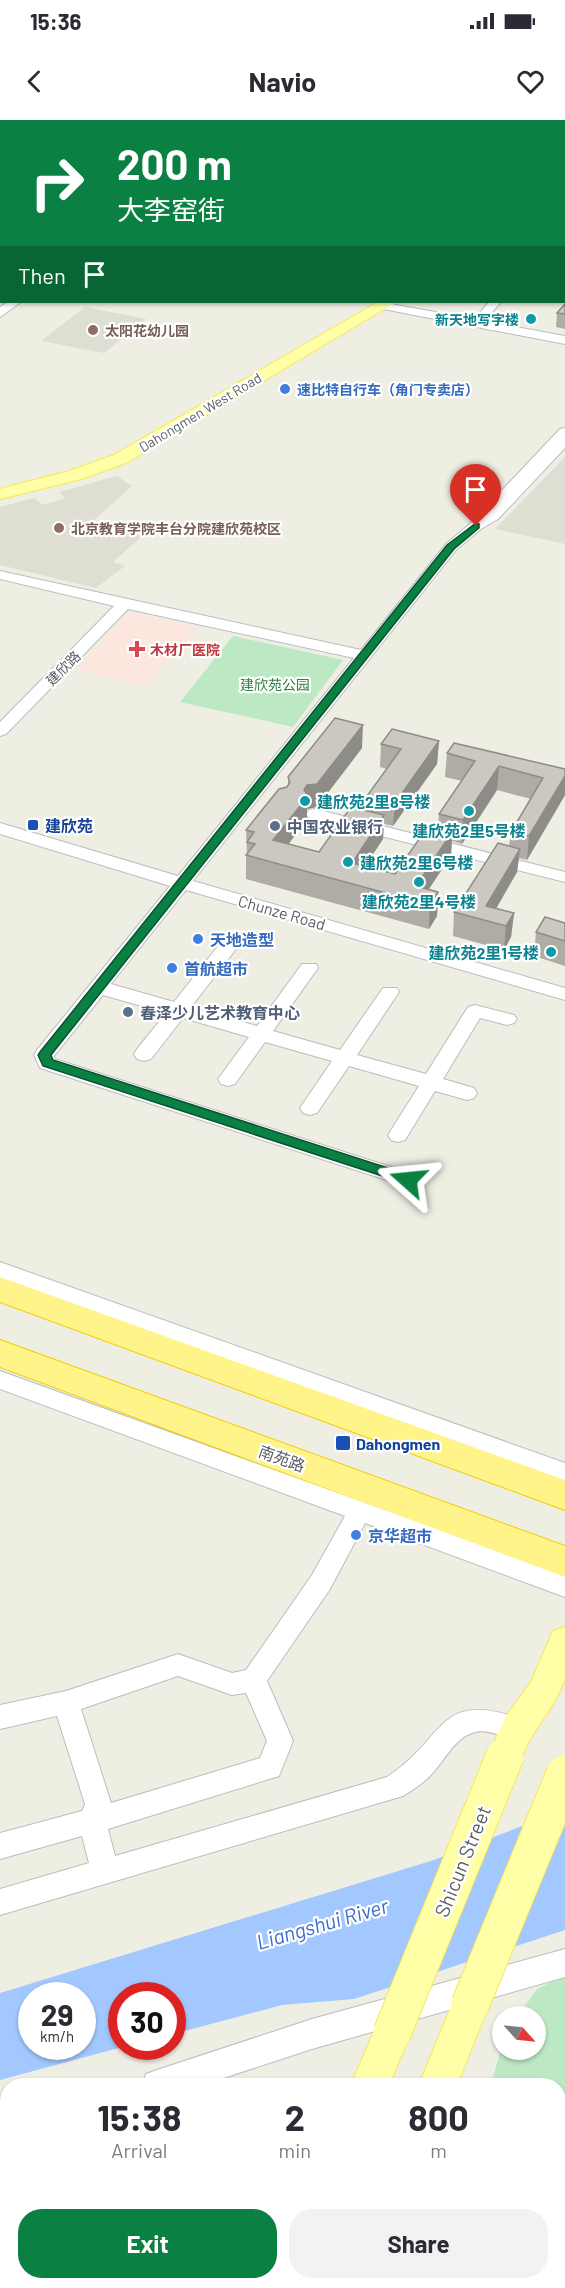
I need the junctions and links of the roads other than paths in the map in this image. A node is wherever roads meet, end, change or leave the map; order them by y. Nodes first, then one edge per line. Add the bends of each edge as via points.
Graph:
1 (14, 303) edge
2 (381, 303) edge
3 (442, 303) edge
4 (494, 303) edge
5 (0, 313) edge
6 (480, 318) junction
7 (564, 337) edge
8 (565, 432) edge
9 (565, 440) edge
10 (0, 486) edge
11 (0, 494) edge
12 (476, 526) junction
13 (0, 575) edge
14 (125, 604) junction
15 (364, 655) junction
16 (0, 731) edge
17 (251, 798) junction
18 (270, 802) edge
19 (315, 814) dead end
20 (0, 819) edge
21 (0, 828) edge
22 (565, 877) edge
23 (184, 878) junction
24 (229, 945) dead end
25 (309, 968) dead end
26 (565, 983) edge
27 (98, 987) junction
28 (390, 992) dead end
29 (565, 994) edge
30 (178, 1010) junction
31 (507, 1019) dead end
32 (260, 1034) junction
33 (144, 1054) dead end
34 (344, 1058) junction
35 (228, 1079) dead end
36 (430, 1083) junction
37 (466, 1093) dead end
38 (310, 1108) dead end
39 (398, 1135) dead end
40 (408, 1180) dead end
41 (0, 1270) edge
42 (0, 1289) edge
43 (0, 1353) edge
44 (0, 1380) edge
45 (565, 1473) edge
46 (565, 1495) edge
47 (359, 1512) junction
48 (565, 1562) edge
49 (565, 1586) edge
50 (565, 1641) edge
51 (254, 1680) junction
52 (66, 1702) junction
53 (0, 1718) edge
54 (511, 1743) junction
55 (565, 1774) edge
56 (92, 1821) junction
57 (0, 1846) edge
58 (105, 1871) junction
59 (0, 1902) edge
60 (565, 1963) edge
61 (178, 2078) edge
62 (373, 2078) edge
63 (441, 2078) edge

1 - 5 street
2 - 7 street
2 - 10 main road, Dahongmen West Road via 111,454
2 - 11 main road, Dahongmen West Road via 120,459
3 - 6 street via 435,309
4 - 6 street
6 - 7 street
8 - 12 street
9 - 12 street via 493,516
12 - 15 street via 451,547
13 - 14 street
14 - 15 street
14 - 16 street, 建欣路
15 - 17 street
17 - 18 street
17 - 23 street
19 - 22 street
20 - 23 street, Chunze Road
21 - 23 street, Chunze Road
23 - 26 street, Chunze Road
23 - 27 street
23 - 29 street, Chunze Road
24 - 30 street
25 - 32 street
27 - 30 street
27 - 40 street via 44,1055 47,1063
28 - 34 street
30 - 32 street
30 - 33 street
31 - 36 street via 475,1011
32 - 34 street
32 - 35 street
34 - 36 street
34 - 38 street
36 - 37 street
36 - 39 street
41 - 45 street
42 - 46 highway
43 - 48 highway, 南苑路
44 - 47 street
47 - 49 street
47 - 51 street via 321,1582
50 - 54 main road, Shicun Street via 543,1691
51 - 52 street via 232,1684 178,1665
51 - 56 street via 280,1741 270,1767
52 - 53 street
52 - 56 street via 98,1804
54 - 58 street via 498,1722 464,1723 394,1787
54 - 62 main road, Shicun Street, bridge
55 - 63 main road, bridge
56 - 57 street
56 - 58 street
58 - 59 street
60 - 61 street via 312,2034

